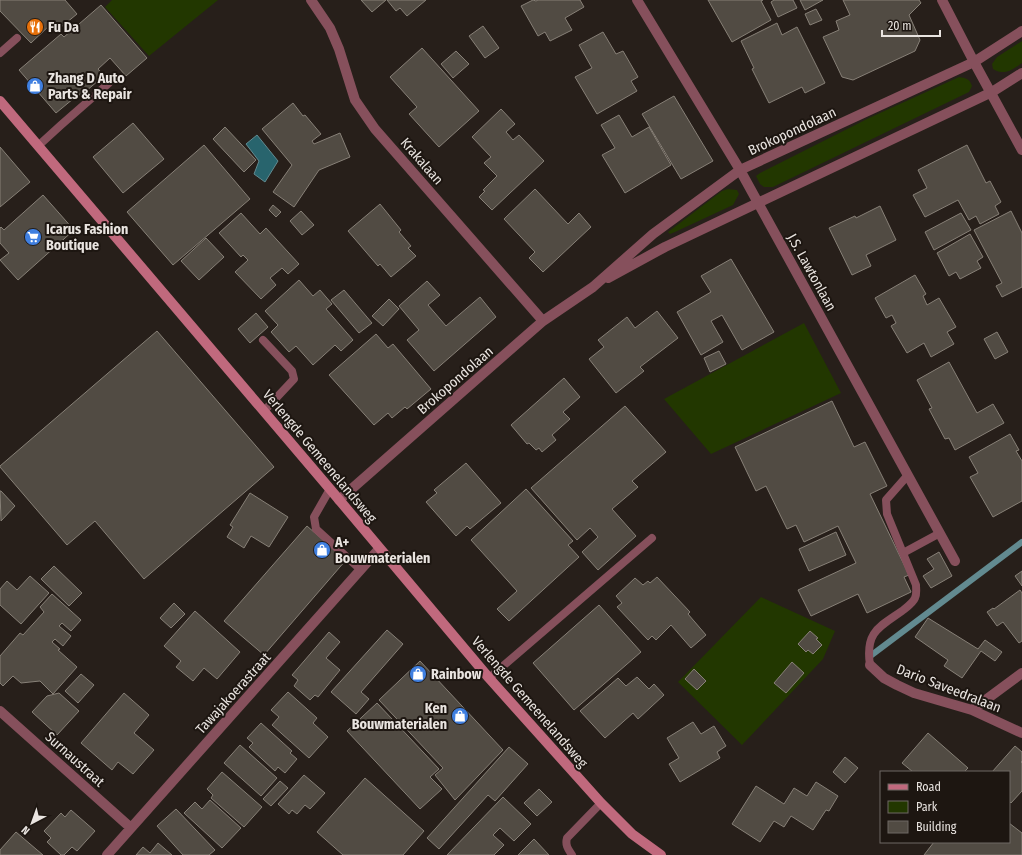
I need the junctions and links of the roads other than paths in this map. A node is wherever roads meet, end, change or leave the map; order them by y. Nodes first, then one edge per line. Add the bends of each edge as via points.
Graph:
1 (311, 0) edge
2 (637, 0) edge
3 (942, 0) edge
4 (1022, 31) edge
5 (17, 38) dead end
6 (0, 53) edge
7 (974, 62) junction
8 (1022, 73) edge
9 (110, 83) dead end
10 (992, 92) junction
11 (0, 101) edge
12 (38, 146) junction
13 (1022, 150) edge
14 (740, 170) junction
15 (758, 203) junction
16 (593, 287) junction
17 (543, 321) junction
18 (263, 340) dead end
19 (264, 411) junction
20 (908, 475) junction
21 (330, 488) junction
22 (339, 500) junction
23 (940, 533) junction
24 (652, 538) dead end
25 (379, 549) junction
26 (903, 553) junction
27 (956, 561) dead end
28 (361, 570) junction
29 (870, 665) joint
30 (1022, 673) edge
31 (489, 678) junction
32 (972, 710) junction
33 (0, 711) edge
34 (1022, 733) edge
35 (601, 803) junction
36 (131, 828) junction
37 (107, 855) edge
38 (572, 855) edge
39 (661, 855) edge

1 - 17 street, Krakalaan via 330,28 355,100 375,129
2 - 14 street, J.S. Lawtonlaan
3 - 7 street
4 - 7 street, Brokopondolaan
5 - 6 lane
7 - 10 street
7 - 14 street, Brokopondolaan
8 - 10 street, Brokopondolaan
9 - 12 lane
10 - 13 street
10 - 15 street, Brokopondolaan
11 - 12 street, Verlengde Gemeenelandsweg
12 - 19 street, Verlengde Gemeenelandsweg
14 - 15 street, J.S. Lawtonlaan
14 - 16 street, Brokopondolaan via 653,234
15 - 16 street, Brokopondolaan via 665,247
15 - 20 street, J.S. Lawtonlaan
16 - 17 street, Brokopondolaan
17 - 22 street, Brokopondolaan
18 - 19 lane via 292,371 294,380
19 - 21 street, Verlengde Gemeenelandsweg
20 - 23 street, J.S. Lawtonlaan
20 - 26 lane via 886,500 887,514
21 - 22 street, Verlengde Gemeenelandsweg
21 - 28 lane via 314,518 316,528
22 - 25 street, Verlengde Gemeenelandsweg
23 - 26 lane
23 - 27 street, J.S. Lawtonlaan
24 - 31 lane
25 - 28 street, Tawajakoerastraat
25 - 31 street, Verlengde Gemeenelandsweg
26 - 29 lane via 916,585 916,597 876,629 869,648
28 - 36 street, Tawajakoerastraat
29 - 32 street, Dario Saveedralaan via 884,678 914,693
30 - 32 street
31 - 35 street, Verlengde Gemeenelandsweg
32 - 34 street, Dario Saveedralaan
33 - 36 street, Surnaustraat
35 - 38 lane via 567,838 567,847
35 - 39 street, Verlengde Gemeenelandsweg via 632,834
36 - 37 street, Tawajakoerastraat

